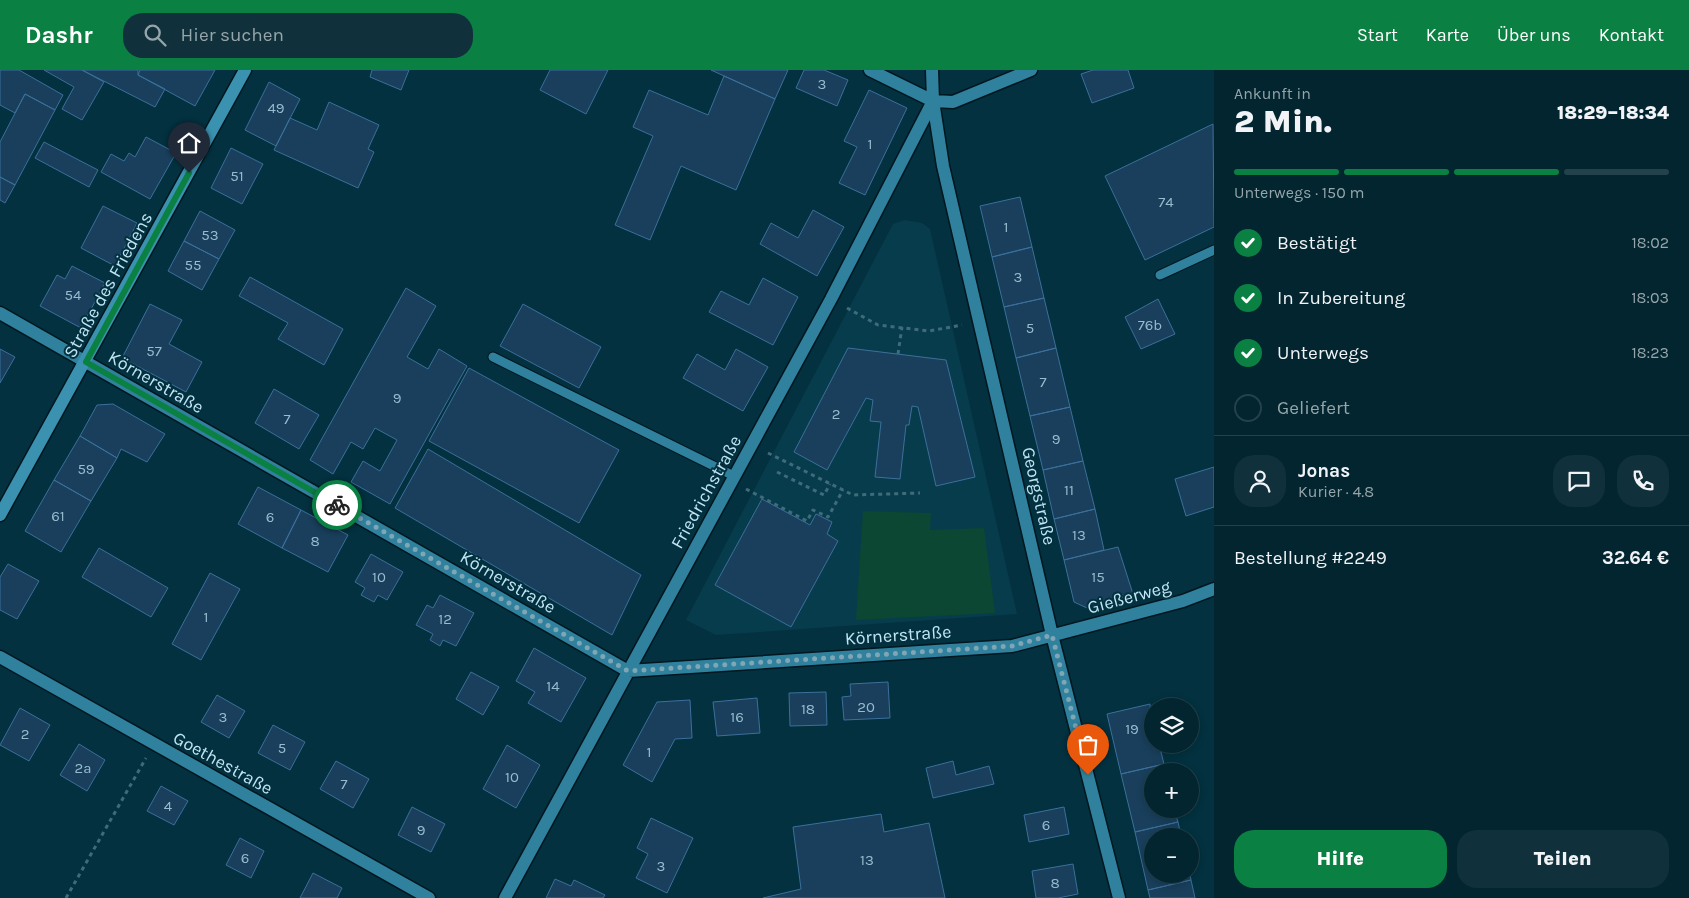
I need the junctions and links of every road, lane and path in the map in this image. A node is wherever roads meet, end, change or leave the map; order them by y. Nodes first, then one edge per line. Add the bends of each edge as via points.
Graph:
1 (245, 70) edge
2 (870, 70) edge
3 (932, 70) edge
4 (1031, 70) edge
5 (933, 101) junction
6 (1214, 250) edge
7 (1160, 275) dead end
8 (831, 299) junction
9 (0, 313) edge
10 (980, 322) junction
11 (902, 328) junction
12 (898, 354) dead end
13 (493, 357) dead end
14 (86, 362) junction
15 (752, 445) junction
16 (777, 472) dead end
17 (733, 479) junction
18 (830, 484) junction
19 (843, 490) junction
20 (920, 493) dead end
21 (0, 515) edge
22 (1214, 589) edge
23 (1052, 635) junction
24 (0, 657) edge
25 (628, 671) junction
26 (154, 744) junction
27 (66, 898) edge
28 (429, 898) edge
29 (505, 898) edge
30 (1119, 898) edge

1 - 14 main road, Straße des Friedens
2 - 5 street
3 - 5 street, Georgstraße
4 - 5 street via 953,102
5 - 8 street, Friedrichstraße
5 - 10 street, Georgstraße via 943,166
6 - 7 lane
8 - 11 path via 878,324
8 - 15 street, Friedrichstraße
9 - 14 street, Körnerstraße
10 - 11 path via 929,331
10 - 23 street, Georgstraße
11 - 12 path
13 - 17 lane
14 - 21 main road, Straße des Friedens
14 - 25 street, Körnerstraße
15 - 17 street, Friedrichstraße
15 - 18 path
16 - 18 path via 824,496
17 - 19 path via 807,521 814,510 828,517
17 - 25 street, Friedrichstraße
18 - 19 path
19 - 20 path via 853,495
22 - 23 street, Gießerweg via 1183,601
23 - 25 street, Körnerstraße via 1012,646
23 - 30 street, Georgstraße
24 - 26 street, Goethestraße
25 - 29 street, Friedrichstraße
26 - 27 path
26 - 28 street, Goethestraße

